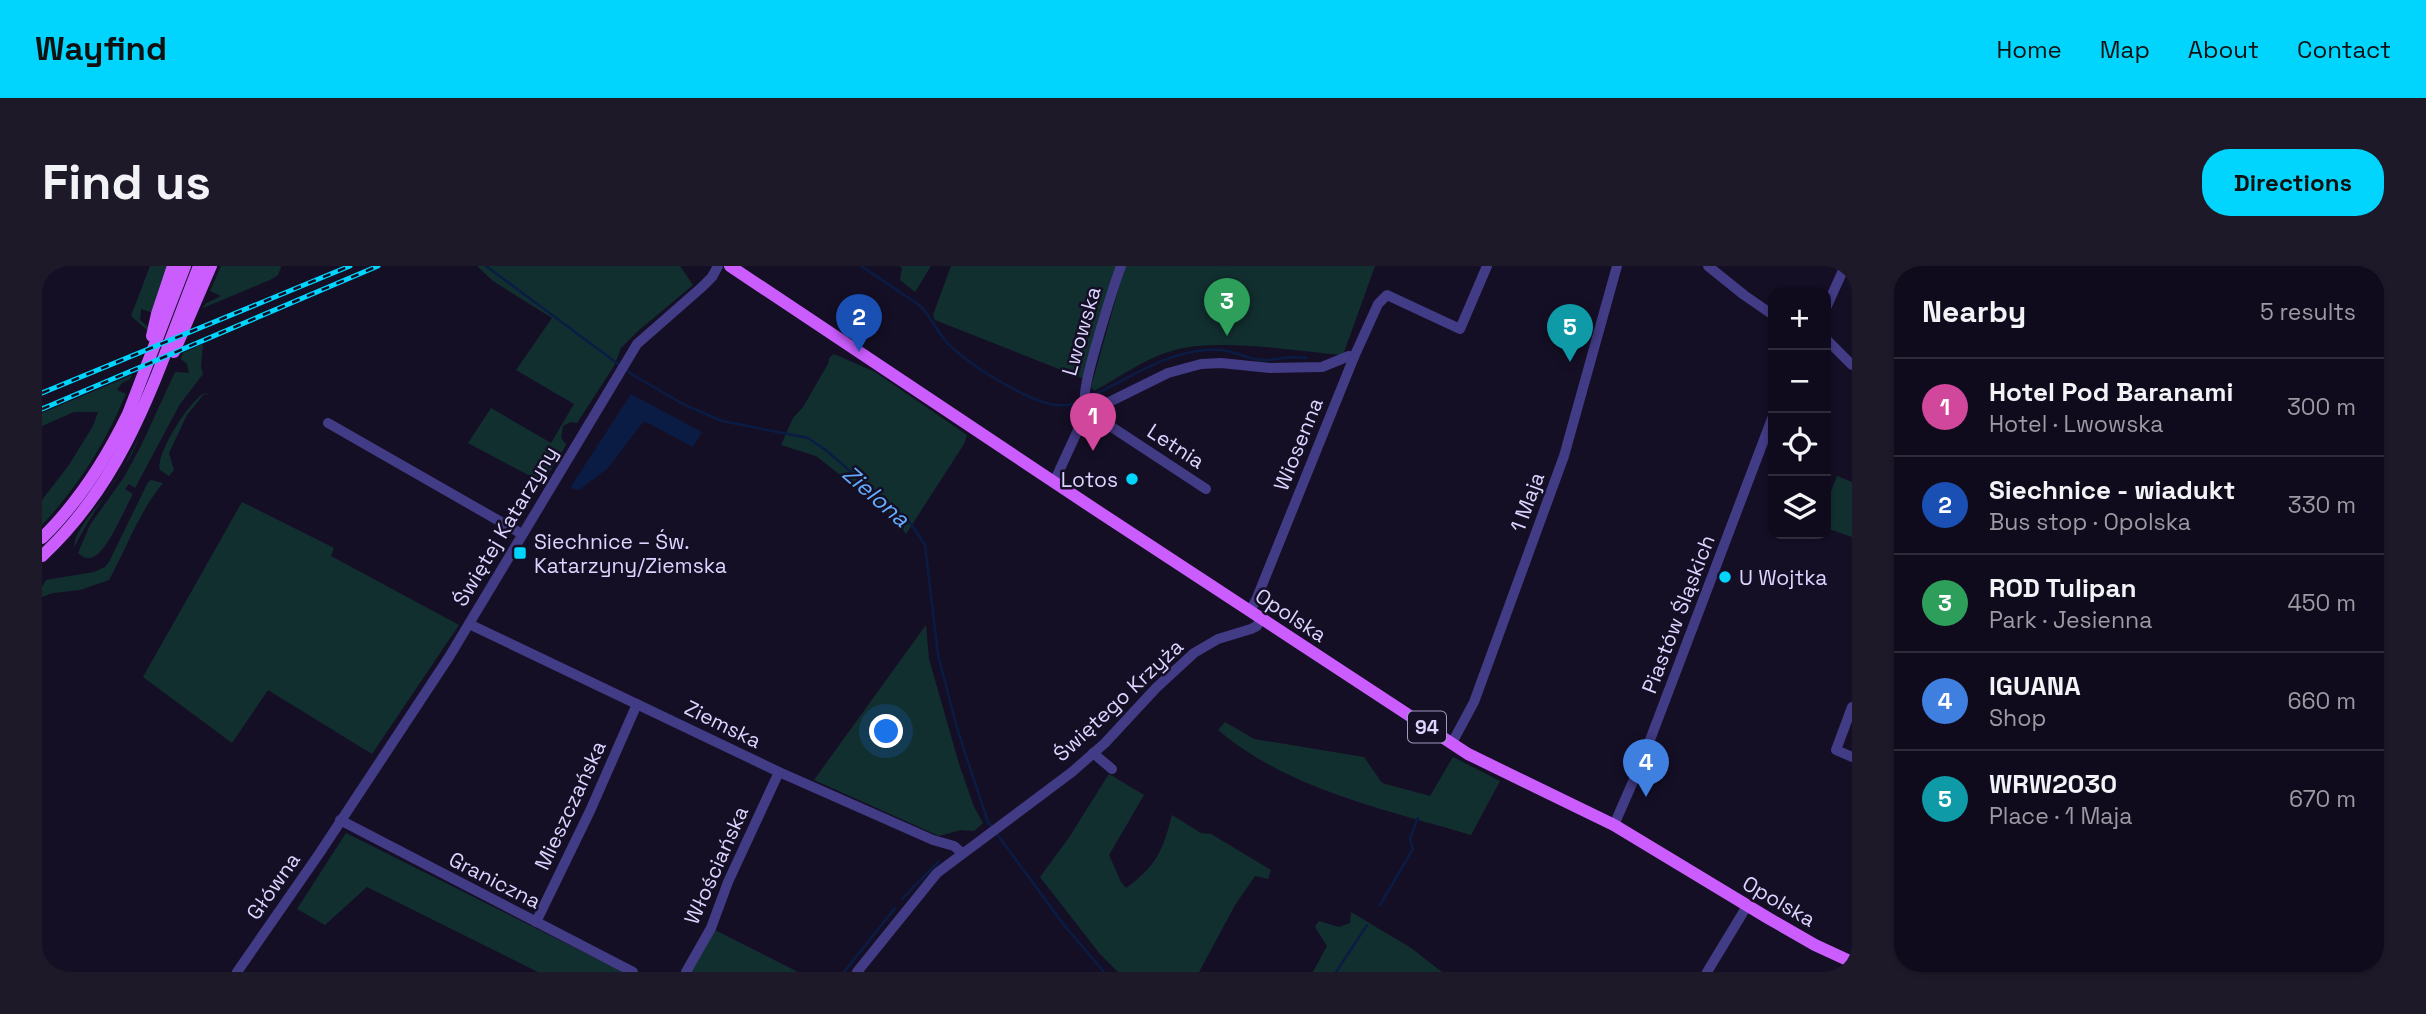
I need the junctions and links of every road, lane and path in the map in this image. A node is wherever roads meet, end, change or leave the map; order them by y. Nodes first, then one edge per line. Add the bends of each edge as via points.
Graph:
1 (173, 266) edge
2 (185, 266) edge
3 (198, 266) edge
4 (211, 266) edge
5 (718, 266) edge
6 (730, 266) edge
7 (1121, 266) edge
8 (1487, 266) edge
9 (1617, 266) edge
10 (1708, 266) edge
11 (1845, 266) edge
12 (1831, 297) edge
13 (1768, 312) edge
14 (159, 322) junction
15 (1831, 344) edge
16 (1354, 357) junction
17 (160, 363) junction
18 (1852, 365) edge
19 (1091, 411) junction
20 (328, 423) dead end
21 (1768, 429) edge
22 (1054, 482) junction
23 (1206, 489) dead end
24 (522, 534) junction
25 (42, 538) edge
26 (42, 556) edge
27 (1250, 611) junction
28 (1261, 618) junction
29 (469, 624) junction
30 (637, 704) junction
31 (1852, 707) edge
32 (1452, 743) junction
33 (1093, 753) junction
34 (1852, 757) edge
35 (1112, 769) dead end
36 (779, 772) junction
37 (340, 820) junction
38 (1614, 825) junction
39 (962, 853) junction
40 (1747, 906) junction
41 (536, 922) junction
42 (1852, 962) edge
43 (237, 972) edge
44 (633, 972) edge
45 (686, 972) edge
46 (857, 972) edge
47 (1707, 972) edge

1 - 14 main road
2 - 14 main road
3 - 17 main road
4 - 17 main road via 193,309
5 - 24 street, Świętej Katarzyny via 630,355
6 - 22 main road, Opolska / 94
7 - 19 street, Lwowska via 1085,390
8 - 16 street, Wiosenna via 1460,329 1387,295 1378,304
9 - 32 street, 1 Maja via 1564,456 1474,702
10 - 13 street
11 - 12 street
14 - 17 main road
15 - 18 street
16 - 19 street via 1322,367 1221,363 1186,367
16 - 27 street, Wiosenna
17 - 25 main road via 144,374 103,463
17 - 26 main road via 126,446 106,480
19 - 22 street
19 - 23 street, Letnia
20 - 24 street
21 - 38 street, Piastów Śląskich
22 - 27 main road, Opolska / 94
24 - 29 street, Świętej Katarzyny
27 - 28 main road, Opolska / 94
28 - 32 main road, Opolska / 94
28 - 33 street, Świętego Krzyża via 1257,626 1217,639 1194,653
29 - 30 street, Ziemska
29 - 37 street, Świętej Katarzyny
30 - 36 street, Ziemska
30 - 41 street, Mieszczańska
31 - 34 street via 1836,750
32 - 38 main road, Opolska / 94
33 - 35 street
33 - 39 street, Świętego Krzyża
36 - 39 street, Ziemska
36 - 45 street, Włościańska via 712,928
37 - 41 street, Graniczna
37 - 43 street, Główna
38 - 40 main road, Opolska / 94
39 - 46 street via 937,873
40 - 42 main road, Opolska / 94
40 - 47 street
41 - 44 street, Graniczna

